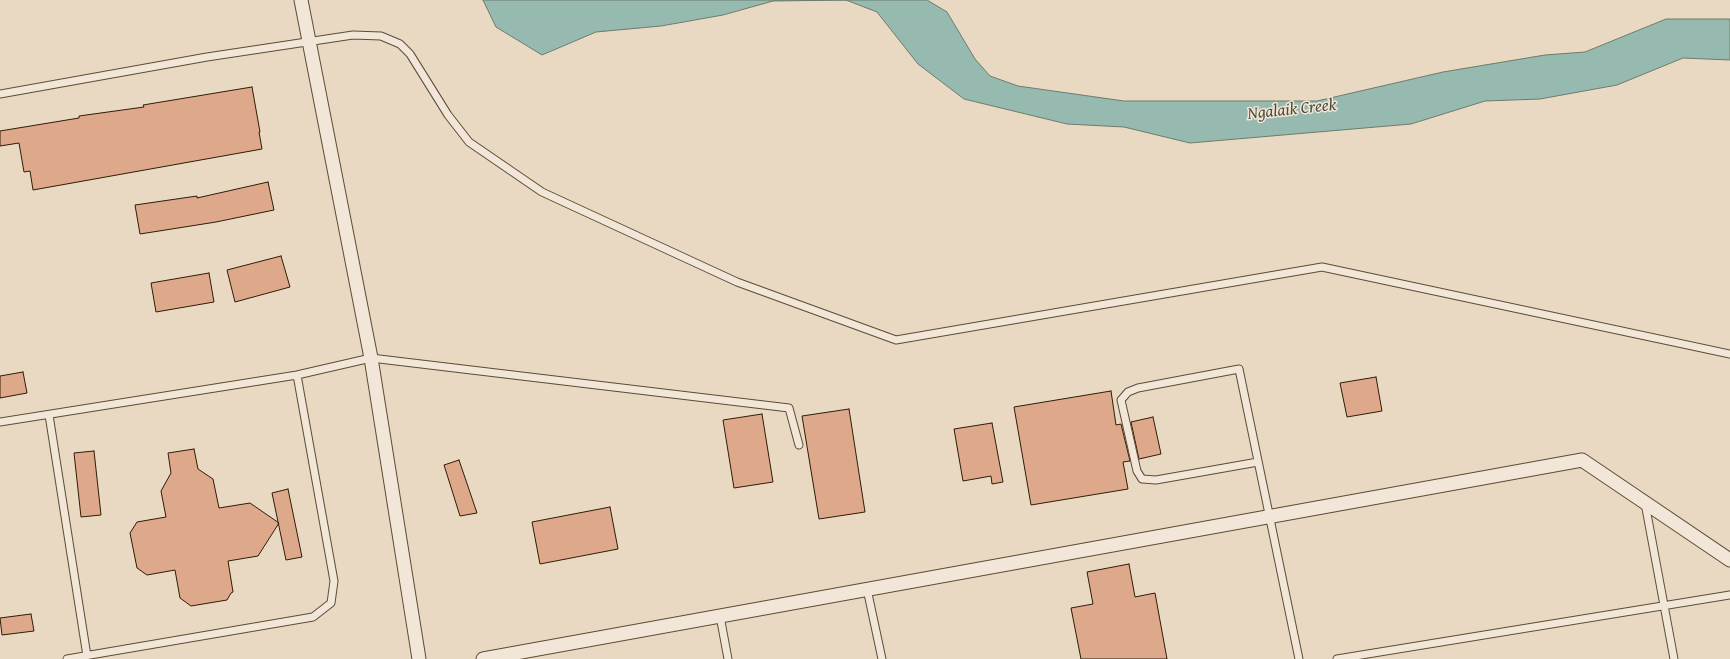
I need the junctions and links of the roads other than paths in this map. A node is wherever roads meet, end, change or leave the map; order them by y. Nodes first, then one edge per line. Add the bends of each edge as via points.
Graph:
1 (301, 0) edge
2 (308, 42) junction
3 (0, 94) edge
4 (1730, 354) edge
5 (371, 358) junction
6 (297, 375) junction
7 (49, 414) junction
8 (0, 422) edge
9 (799, 445) dead end
10 (1258, 462) junction
11 (1645, 502) junction
12 (1268, 516) junction
13 (1730, 560) edge
14 (867, 589) junction
15 (1730, 595) edge
16 (1664, 606) junction
17 (720, 616) junction
18 (87, 656) junction
19 (67, 659) edge
20 (419, 659) edge
21 (482, 659) edge
22 (728, 659) edge
23 (882, 659) edge
24 (1299, 659) edge
25 (1338, 659) edge
26 (1674, 659) edge

1 - 2 street
2 - 3 lane
2 - 4 lane via 353,35 381,36 400,44 410,54 448,115 469,142 542,192 737,282 896,340 1322,267
2 - 5 street
5 - 6 lane
5 - 9 lane via 789,408
5 - 20 street
6 - 7 lane
6 - 18 lane via 334,581 331,603 313,616
7 - 8 lane
7 - 18 lane
10 - 10 lane via 1156,480 1142,479 1136,471 1121,400 1128,392 1138,388 1239,369
10 - 12 lane
11 - 12 street via 1582,460
11 - 13 street
11 - 16 lane
12 - 14 street
12 - 24 lane
14 - 17 street
14 - 23 lane
15 - 16 lane
16 - 25 lane
16 - 26 lane
17 - 21 street
17 - 22 lane
18 - 19 lane

